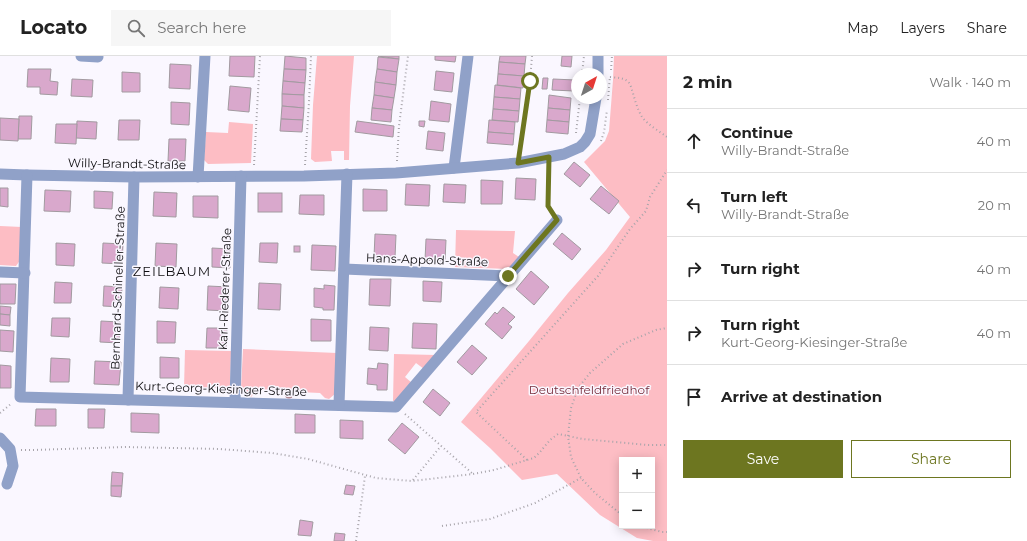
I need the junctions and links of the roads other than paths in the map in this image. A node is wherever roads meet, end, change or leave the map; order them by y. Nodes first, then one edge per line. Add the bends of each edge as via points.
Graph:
1 (81, 56) edge
2 (205, 56) edge
3 (468, 56) edge
4 (598, 56) edge
5 (98, 57) edge
6 (601, 68) edge
7 (595, 104) edge
8 (454, 168) junction
9 (0, 174) edge
10 (347, 174) junction
11 (27, 175) junction
12 (241, 176) junction
13 (198, 177) junction
14 (134, 178) junction
15 (557, 220) road end
16 (344, 270) junction
17 (0, 272) edge
18 (24, 273) junction
19 (508, 276) junction
20 (128, 400) junction
21 (235, 402) junction
22 (339, 405) junction
23 (0, 438) edge
24 (7, 484) dead end

1 - 5 street
2 - 13 street
3 - 8 street
4 - 6 street
7 - 8 street, Willy-Brandt-Straße via 590,134 580,147 518,163
8 - 10 street, Willy-Brandt-Straße
9 - 11 street, Willy-Brandt-Straße
10 - 12 street, Willy-Brandt-Straße
10 - 16 street
11 - 14 street, Willy-Brandt-Straße
11 - 18 street, Kurt-Georg-Kiesinger-Straße
12 - 13 street, Willy-Brandt-Straße
12 - 21 street, Karl-Riederer-Straße
13 - 14 street, Willy-Brandt-Straße
14 - 20 street, Bernhard-Schineller-Straße
15 - 19 street
16 - 19 street, Hans-Appold-Straße
16 - 22 street
17 - 18 street
18 - 20 street, Kurt-Georg-Kiesinger-Straße via 20,396
19 - 22 street, Kurt-Georg-Kiesinger-Straße via 396,407
20 - 21 street, Kurt-Georg-Kiesinger-Straße
21 - 22 street, Kurt-Georg-Kiesinger-Straße
23 - 24 street via 10,449 13,466

